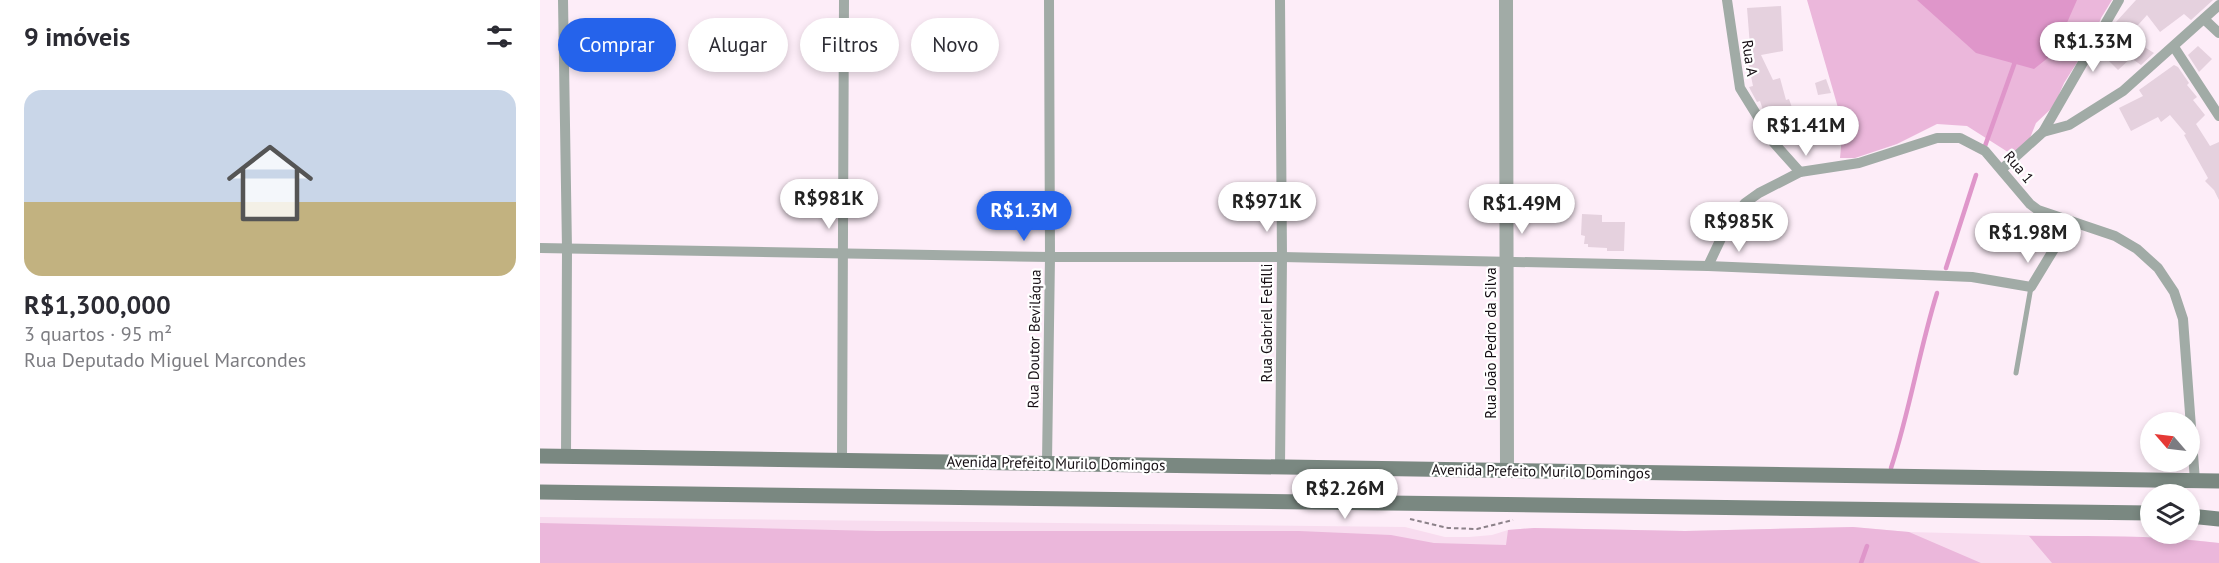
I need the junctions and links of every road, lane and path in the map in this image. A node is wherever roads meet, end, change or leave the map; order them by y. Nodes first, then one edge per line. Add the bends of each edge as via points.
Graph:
1 (563, 0) edge
2 (844, 0) edge
3 (1049, 0) edge
4 (1280, 0) edge
5 (1506, 0) edge
6 (1727, 0) edge
7 (2119, 0) edge
8 (2219, 5) edge
9 (2204, 19) junction
10 (2219, 33) edge
11 (2174, 47) junction
12 (2219, 116) edge
13 (2043, 132) junction
14 (2002, 169) junction
15 (1800, 172) junction
16 (2071, 221) junction
17 (540, 249) edge
18 (567, 249) junction
19 (843, 253) junction
20 (1050, 257) junction
21 (1282, 257) junction
22 (1506, 263) junction
23 (1708, 266) junction
24 (2031, 287) junction
25 (2016, 373) dead end
26 (540, 456) edge
27 (566, 457) junction
28 (842, 461) junction
29 (1047, 462) junction
30 (1280, 466) junction
31 (1507, 470) junction
32 (2195, 481) junction
33 (2219, 481) edge
34 (540, 492) edge
35 (2140, 513) edge
36 (2200, 517) edge
37 (2219, 519) edge

1 - 18 street
2 - 19 street
3 - 20 street, Rua Doutor Beviláqua
4 - 21 street, Rua Gabriel Felfilli
5 - 22 street, Rua João Pedro da Silva
6 - 15 street, Rua A via 1740,88 1774,143
7 - 13 street
8 - 9 street
9 - 10 street
9 - 11 street
11 - 12 street
11 - 13 street via 2124,91 2069,125
13 - 14 street
14 - 15 street, Rua 1 via 1985,150 1960,138 1937,138 1859,163
14 - 16 street, Rua 1 via 2030,204
15 - 23 street, Rua 1 via 1745,203 1726,228
16 - 24 street
16 - 32 street, Rua 1 via 2115,236 2137,249 2158,268 2174,292 2183,319
17 - 18 street
18 - 19 street
18 - 27 street
19 - 20 street
19 - 28 street
20 - 21 street
20 - 29 street, Rua Doutor Beviláqua
21 - 22 street
21 - 30 street, Rua Gabriel Felfilli
22 - 23 street
22 - 31 street, Rua João Pedro da Silva
23 - 24 street via 1972,277
24 - 25 lane
26 - 27 main road, Avenida Prefeito Murilo Domingos
27 - 28 main road, Avenida Prefeito Murilo Domingos
28 - 29 main road, Avenida Prefeito Murilo Domingos
29 - 30 main road, Avenida Prefeito Murilo Domingos
30 - 31 main road, Avenida Prefeito Murilo Domingos
31 - 32 main road, Avenida Prefeito Murilo Domingos
32 - 33 main road, Avenida Prefeito Murilo Domingos
34 - 35 main road
36 - 37 main road

